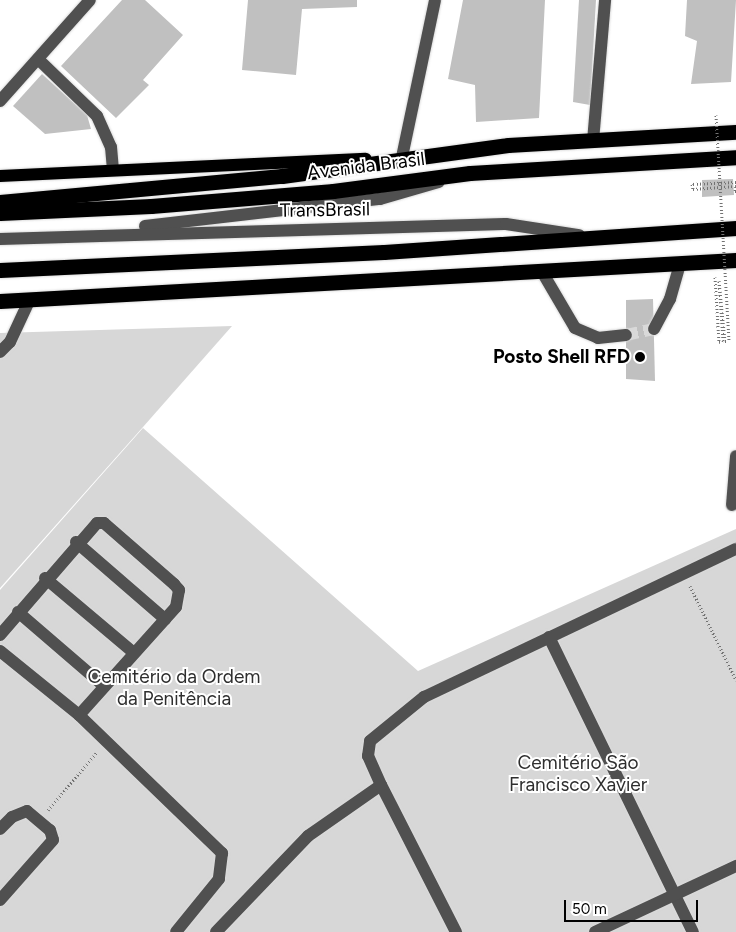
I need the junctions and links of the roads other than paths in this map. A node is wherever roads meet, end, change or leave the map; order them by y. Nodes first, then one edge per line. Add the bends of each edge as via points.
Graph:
1 (90, 0) edge
2 (435, 0) edge
3 (605, 0) edge
4 (38, 59) junction
5 (0, 101) edge
6 (736, 132) edge
7 (593, 141) junction
8 (736, 157) edge
9 (396, 158) junction
10 (113, 170) junction
11 (470, 173) junction
12 (0, 176) edge
13 (0, 202) edge
14 (0, 213) edge
15 (736, 228) edge
16 (63, 235) junction
17 (587, 236) junction
18 (0, 239) edge
19 (736, 260) edge
20 (680, 263) junction
21 (0, 270) edge
22 (541, 270) junction
23 (30, 299) junction
24 (0, 301) edge
25 (654, 329) dead end
26 (626, 334) tunnel mouth
27 (0, 352) edge
28 (736, 456) edge
29 (732, 505) dead end
30 (76, 542) junction
31 (736, 549) edge
32 (45, 578) junction
33 (18, 612) junction
34 (165, 619) junction
35 (0, 635) edge
36 (549, 637) junction
37 (0, 651) edge
38 (134, 653) junction
39 (104, 686) junction
40 (78, 715) junction
41 (381, 785) junction
42 (0, 829) edge
43 (736, 866) edge
44 (676, 895) junction
45 (0, 900) edge
46 (176, 932) edge
47 (216, 932) edge
48 (456, 932) edge
49 (595, 932) edge
50 (693, 932) edge

1 - 4 street
2 - 9 street
3 - 7 street
4 - 5 street
4 - 10 street via 97,116 111,147
6 - 7 highway, Avenida Brasil
7 - 9 highway, Avenida Brasil
8 - 11 highway, Avenida Brasil
9 - 10 main road, Avenida Brasil
9 - 13 highway via 282,176
10 - 12 main road, Avenida Brasil
11 - 14 highway, Avenida Brasil via 334,191
11 - 16 street, TransBrasil via 380,199
15 - 17 highway
16 - 17 street, TransBrasil via 506,224
16 - 18 street, TransBrasil
17 - 21 highway via 384,252
19 - 20 highway
20 - 22 highway
20 - 25 street via 670,299
22 - 23 highway
22 - 26 street via 575,328 598,338
23 - 24 highway
23 - 27 street via 10,342
28 - 29 street
30 - 32 street
30 - 34 street
30 - 34 street via 88,528 104,523 163,573 179,590 180,599
31 - 36 street
32 - 33 street
32 - 38 street
33 - 35 street
33 - 39 street
34 - 38 street
36 - 41 street via 424,697 388,723 367,749
36 - 44 street
37 - 40 street
38 - 39 street
39 - 40 street
40 - 46 street via 222,853 220,879
41 - 47 street via 308,836
41 - 48 street
42 - 45 street via 24,812 39,820 52,834 51,843
43 - 44 street
44 - 49 street
44 - 50 street

